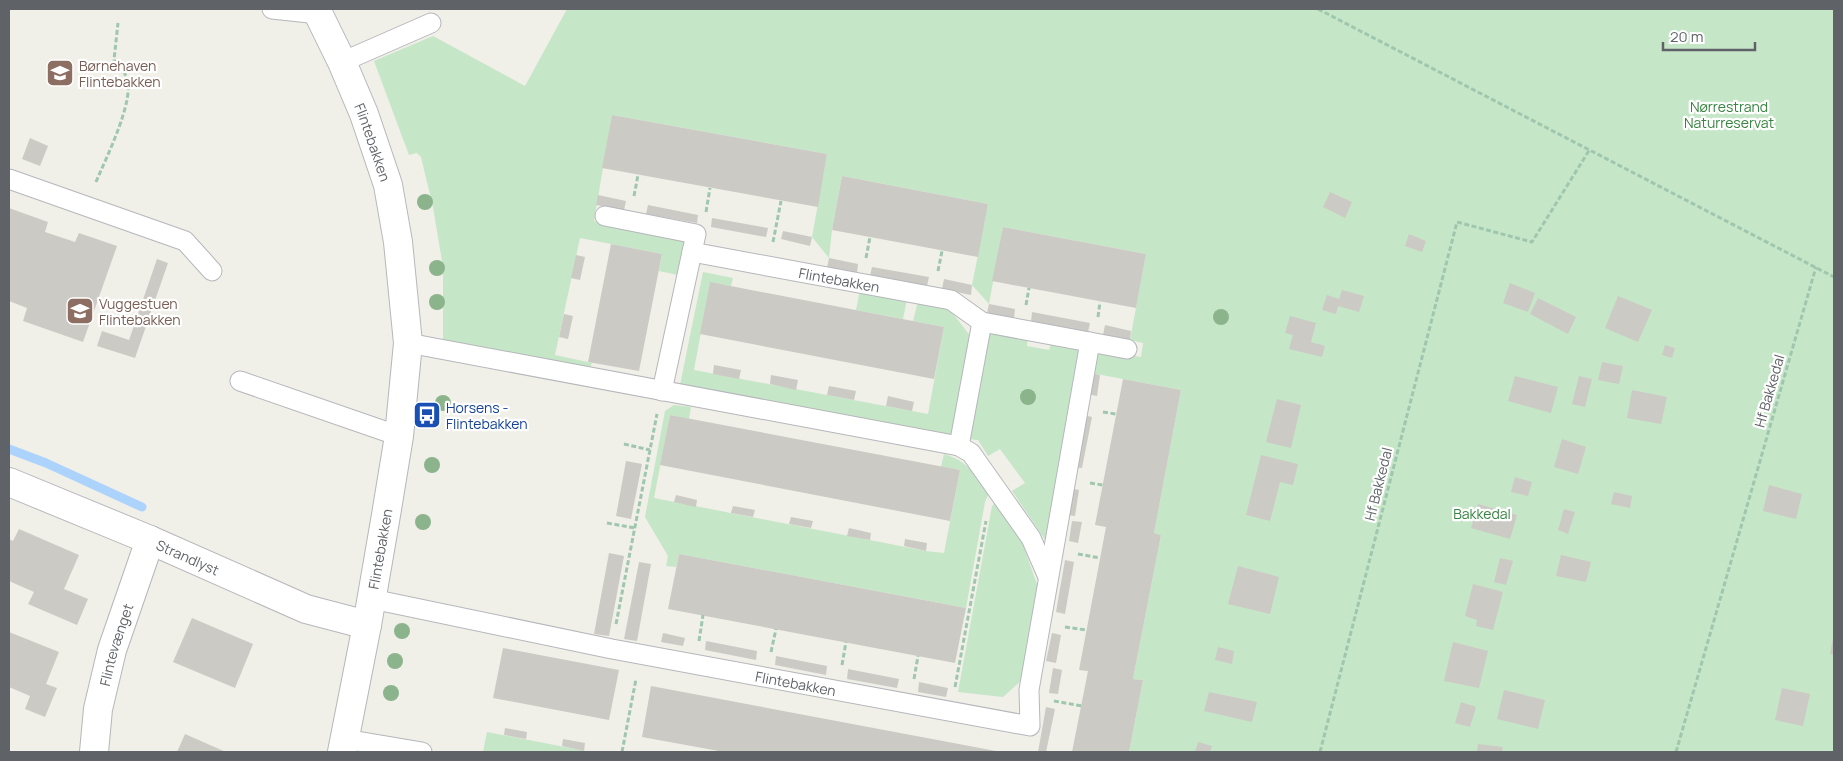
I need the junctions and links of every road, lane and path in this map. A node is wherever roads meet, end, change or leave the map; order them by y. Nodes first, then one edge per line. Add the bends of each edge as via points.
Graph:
1 (272, 9) edge
2 (1318, 9) edge
3 (317, 11) edge
4 (118, 23) dead end
5 (431, 23) dead end
6 (342, 62) junction
7 (1590, 149) junction
8 (9, 179) edge
9 (781, 200) dead end
10 (85, 206) junction
11 (605, 216) dead end
12 (692, 252) junction
13 (769, 266) junction
14 (1816, 267) junction
15 (212, 272) dead end
16 (1834, 277) edge
17 (982, 322) junction
18 (1090, 342) junction
19 (408, 344) junction
20 (1127, 349) dead end
21 (240, 381) dead end
22 (662, 391) junction
23 (399, 436) junction
24 (624, 444) dead end
25 (959, 446) junction
26 (650, 450) junction
27 (9, 482) edge
28 (998, 491) junction
29 (607, 523) dead end
30 (635, 528) junction
31 (150, 540) junction
32 (1048, 577) junction
33 (372, 599) junction
34 (368, 625) junction
35 (612, 648) junction
36 (641, 654) junction
37 (950, 711) junction
38 (344, 745) edge
39 (94, 752) edge
40 (422, 752) edge
41 (622, 752) edge
42 (1320, 752) edge
43 (1676, 752) edge

1 - 3 lane
2 - 7 path
3 - 6 street, Flintebakken
4 - 10 path via 114,60 126,76 128,89 116,138
5 - 6 lane
6 - 19 street, Flintebakken via 364,114 388,186 398,242
7 - 14 path
7 - 42 path, Hf Bakkedal via 1532,242 1458,222
8 - 10 lane
9 - 13 path
10 - 15 lane via 186,241
11 - 12 lane via 696,234
12 - 13 lane, Flintebakken
12 - 22 lane
13 - 17 lane, Flintebakken via 951,300
14 - 16 path
14 - 43 path, Hf Bakkedal
17 - 18 lane, Flintebakken
17 - 25 lane
18 - 20 lane, Flintebakken
18 - 32 lane, Flintebakken
19 - 22 lane
19 - 23 street, Flintebakken
21 - 23 lane
22 - 25 lane
22 - 26 path
23 - 33 street, Flintebakken
24 - 26 path
25 - 28 lane via 971,453
26 - 30 path
27 - 31 street, Strandlyst
28 - 32 lane via 1031,538
28 - 37 path via 990,502
29 - 30 path
30 - 35 path
31 - 34 street, Strandlyst via 306,609
31 - 39 street, Flintevænget via 112,650 98,709
32 - 37 lane, Flintebakken via 1028,690 1030,726
33 - 34 street, Flintebakken
33 - 35 lane, Flintebakken
34 - 38 street, Flintebakken
35 - 36 lane, Flintebakken
36 - 37 lane, Flintebakken
36 - 41 path
38 - 40 lane

